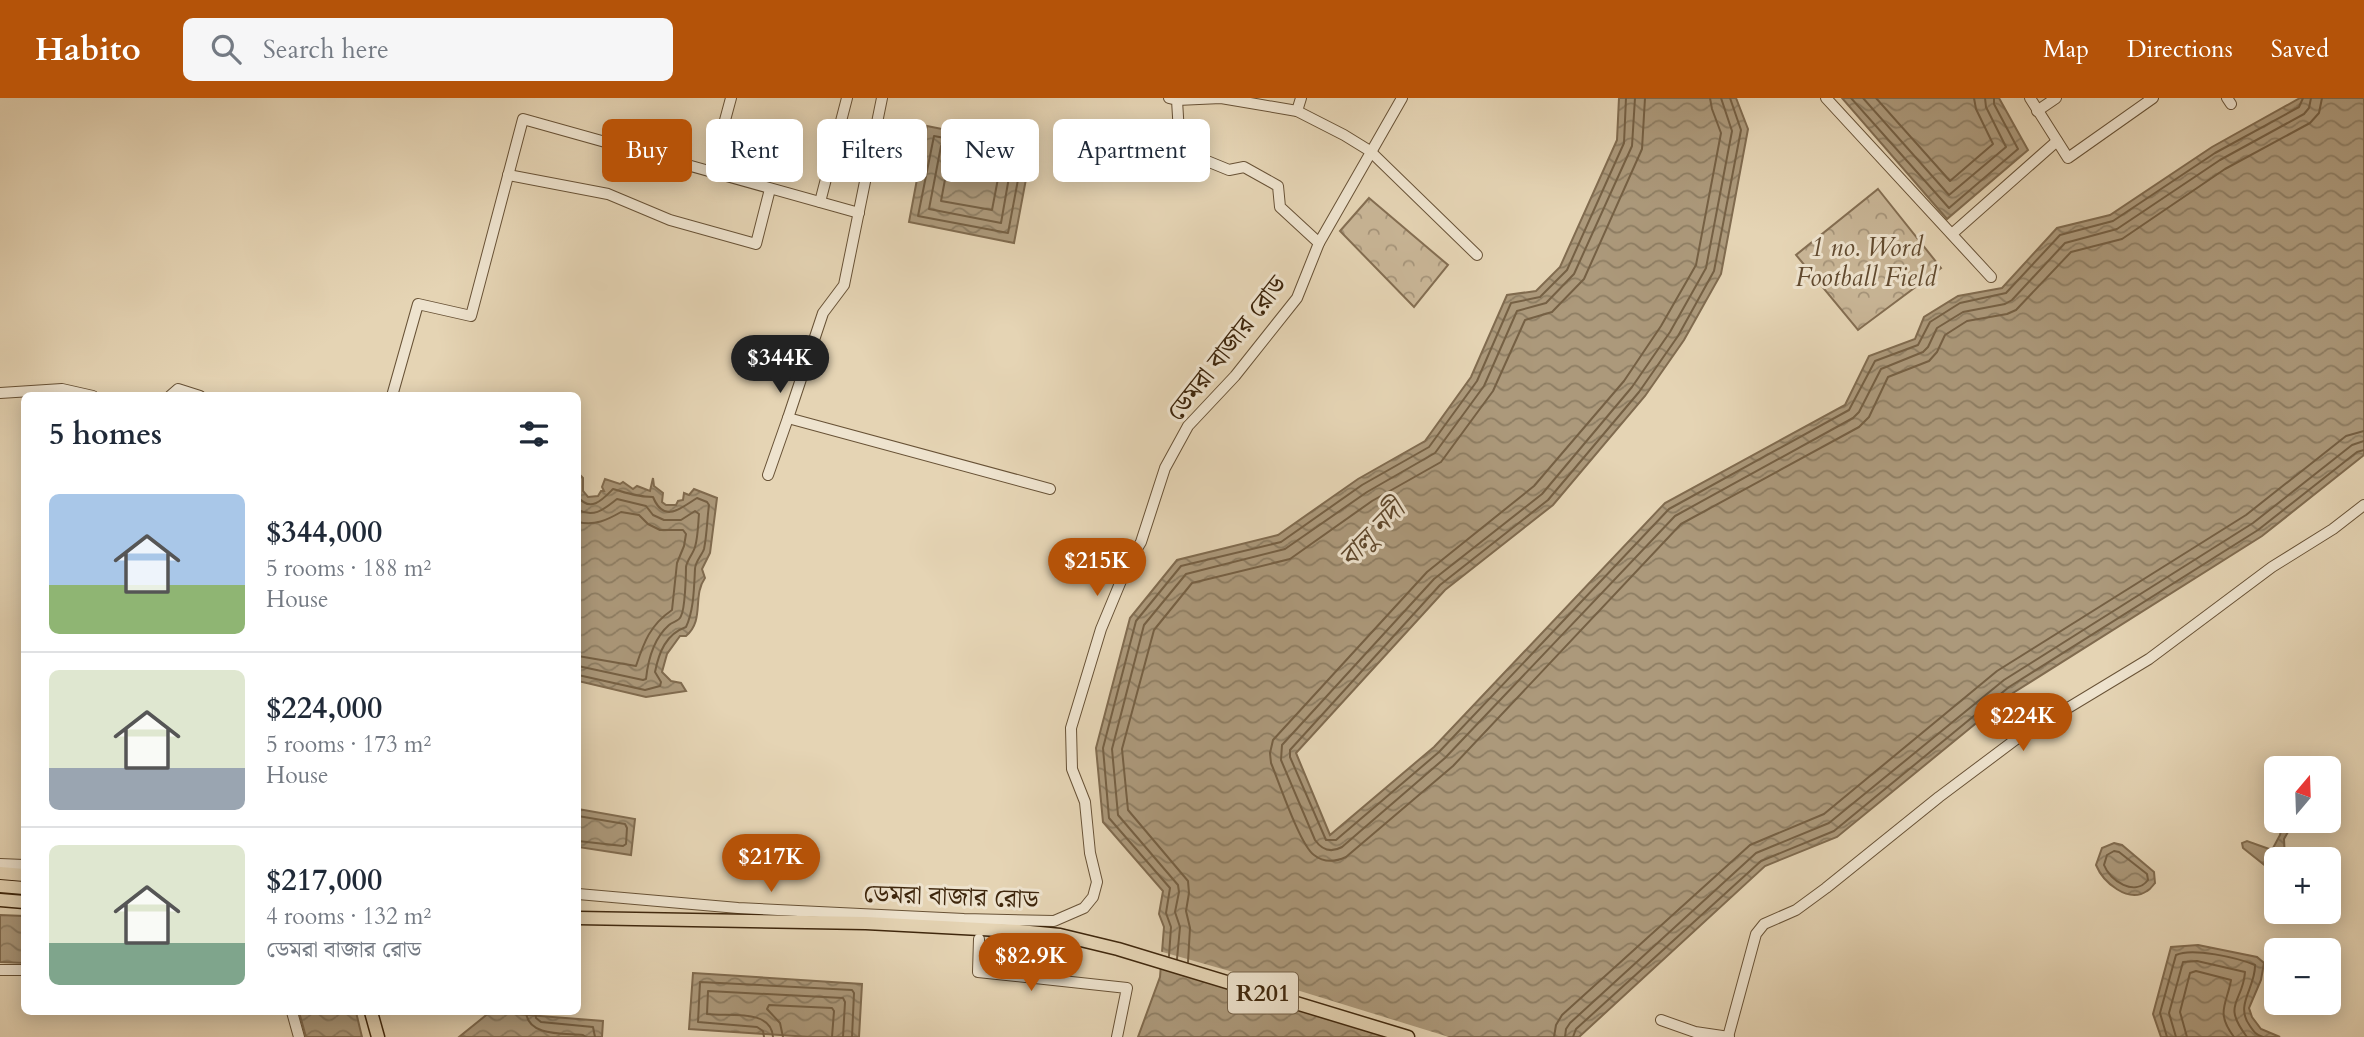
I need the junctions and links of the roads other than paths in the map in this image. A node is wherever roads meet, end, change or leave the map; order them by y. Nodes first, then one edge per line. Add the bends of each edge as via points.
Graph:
1 (731, 98) edge
2 (847, 98) edge
3 (881, 98) edge
4 (1204, 98) edge
5 (1301, 98) edge
6 (1402, 98) edge
7 (1826, 98) edge
8 (2029, 98) edge
9 (2056, 98) edge
10 (2153, 98) edge
11 (1173, 99) edge
12 (1297, 111) junction
13 (2037, 111) junction
14 (725, 119) edge
15 (2056, 141) junction
16 (1370, 151) junction
17 (706, 171) edge
18 (508, 174) junction
19 (746, 182) edge
20 (771, 189) junction
21 (820, 202) junction
22 (859, 214) junction
23 (1953, 233) junction
24 (1319, 243) junction
25 (1477, 255) dead end
26 (1992, 277) dead end
27 (75, 392) edge
28 (393, 392) edge
29 (0, 393) edge
30 (788, 418) junction
31 (768, 475) dead end
32 (1050, 489) dead end
33 (2364, 505) edge
34 (0, 864) edge
35 (21, 865) edge
36 (0, 873) edge
37 (21, 875) edge
38 (0, 886) edge
39 (21, 888) edge
40 (581, 894) edge
41 (0, 900) edge
42 (21, 902) edge
43 (582, 916) edge
44 (979, 939) dead end
45 (0, 970) edge
46 (21, 970) edge
47 (293, 1015) edge
48 (372, 1015) edge
49 (1661, 1020) dead end
50 (299, 1037) edge
51 (378, 1037) edge
52 (1117, 1037) edge
53 (1408, 1037) edge
54 (1728, 1037) edge

1 - 14 street
2 - 21 street
3 - 22 street
4 - 11 street
4 - 12 street
5 - 12 street
6 - 16 street, ডেমরা বাজার রোড
7 - 23 street
8 - 13 street
9 - 13 street
10 - 15 street via 2068,158
11 - 24 street via 1180,150 1229,170 1244,167 1278,186 1280,207
12 - 16 street
13 - 15 street
15 - 23 street
16 - 24 street, ডেমরা বাজার রোড
16 - 25 street
17 - 18 street via 523,120
18 - 20 street via 608,194 670,220 756,244
18 - 28 street via 471,316 418,304
19 - 20 street
20 - 21 street
21 - 22 street
22 - 30 street via 844,285 823,313
23 - 26 street
24 - 40 street, ডেমরা বাজার রোড via 1297,298 1188,426 1166,468 1141,542 1101,629 1071,728 1072,769 1085,802 1097,882 1084,908 1054,921 738,908
27 - 29 street
30 - 31 street
30 - 32 street
33 - 54 street via 2148,659 2015,740 1797,910 1764,924 1756,934
34 - 35 street
36 - 37 main road
38 - 39 main road
41 - 42 main road
43 - 53 main road, R201 via 866,923 1019,931 1084,940
44 - 52 street via 978,972 1127,988
45 - 46 street
47 - 50 street
48 - 51 main road
49 - 54 street

